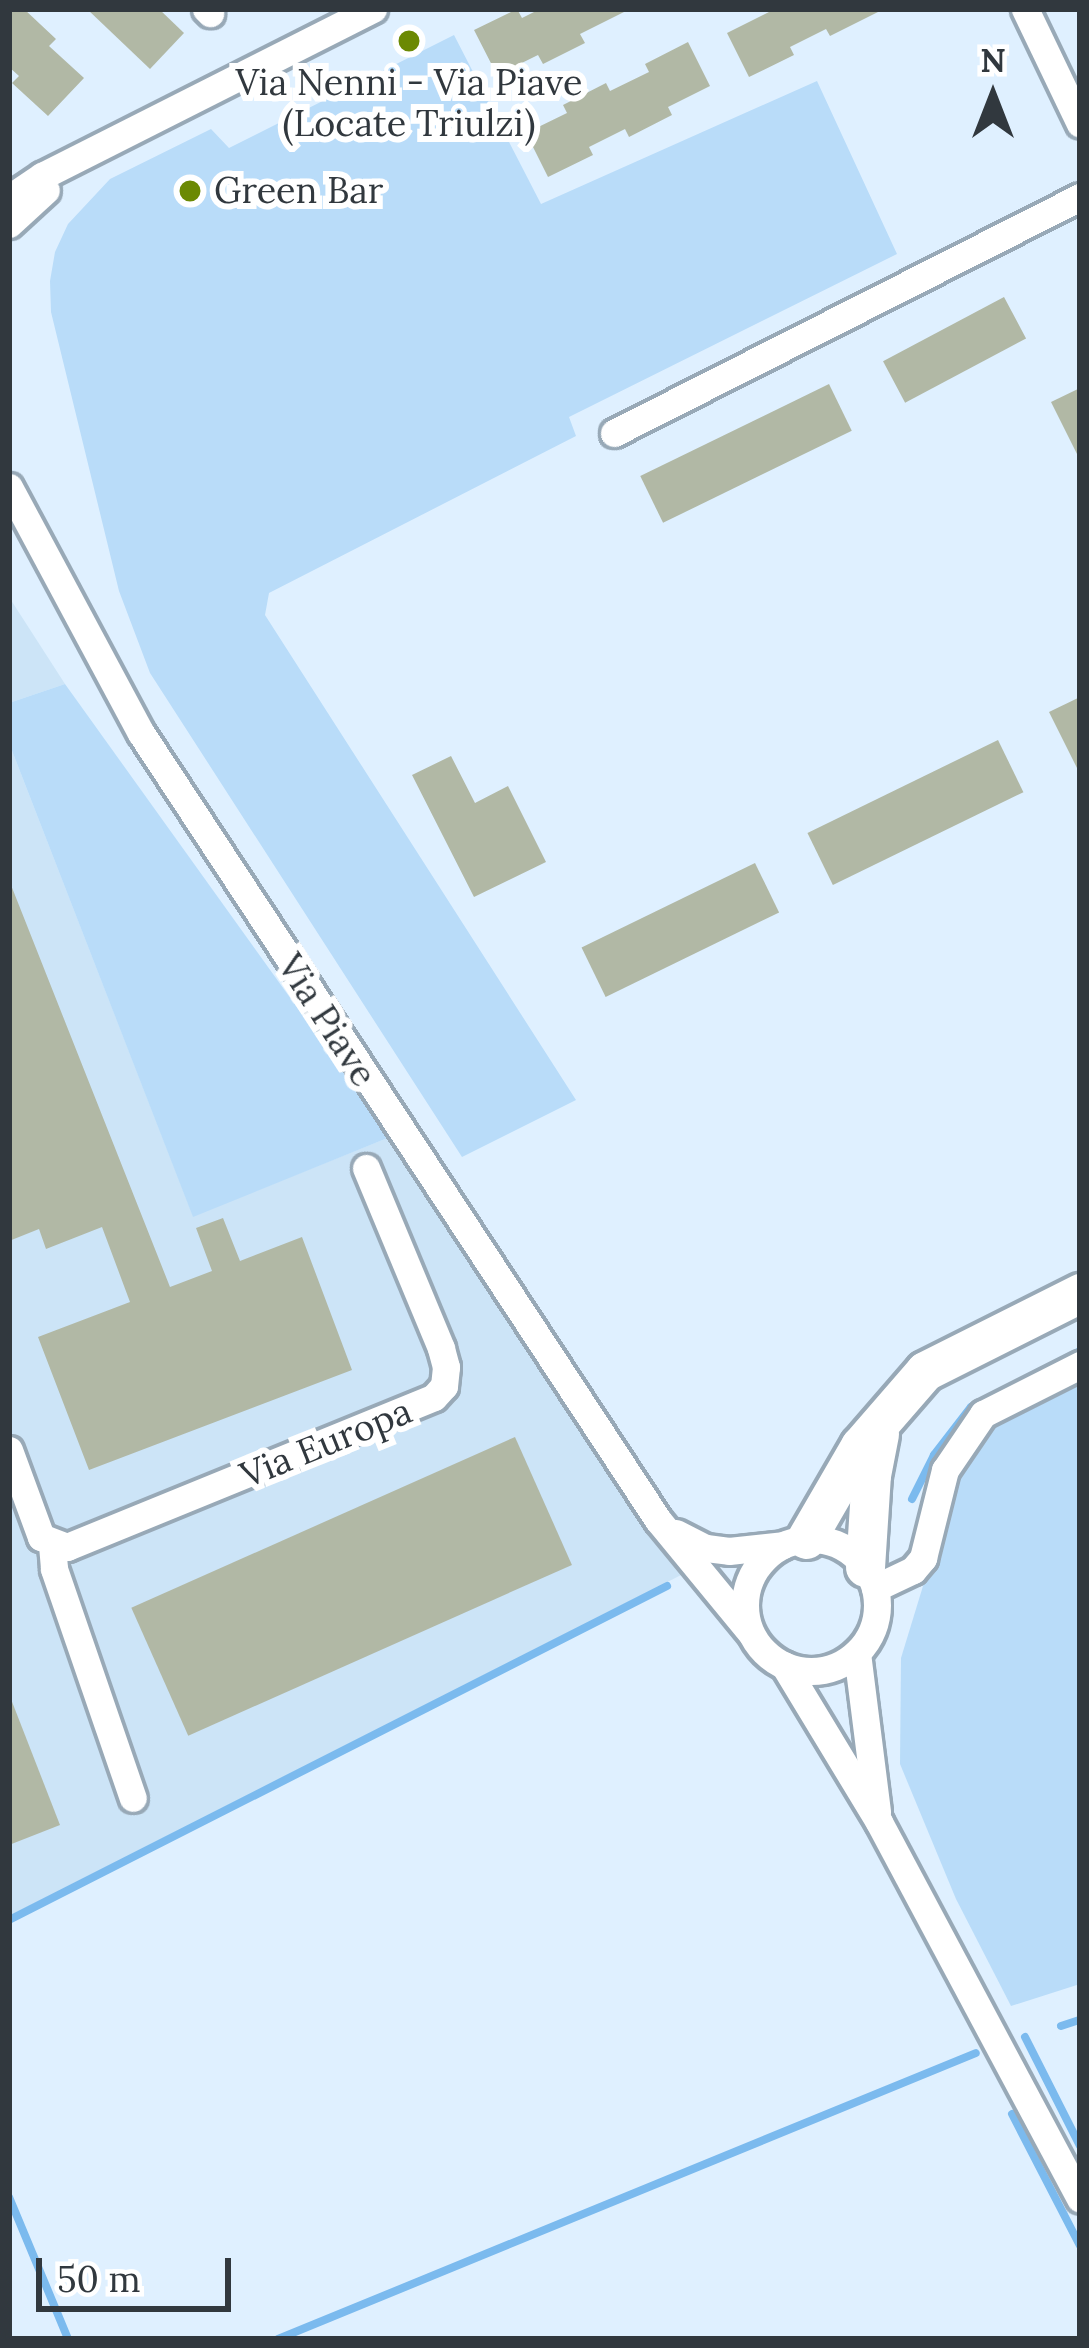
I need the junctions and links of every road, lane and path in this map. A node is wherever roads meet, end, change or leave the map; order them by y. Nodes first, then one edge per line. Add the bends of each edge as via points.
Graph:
1 (374, 9) edge
2 (1024, 9) edge
3 (1080, 124) edge
4 (128, 131) junction
5 (1080, 197) edge
6 (9, 198) edge
7 (9, 224) edge
8 (614, 433) dead end
9 (12, 496) edge
10 (366, 1168) dead end
11 (1080, 1293) edge
12 (1080, 1365) edge
13 (885, 1412) junction
14 (9, 1450) edge
15 (658, 1520) junction
16 (795, 1542) junction
17 (52, 1545) junction
18 (870, 1578) junction
19 (750, 1631) junction
20 (856, 1653) junction
21 (784, 1665) junction
22 (133, 1798) dead end
23 (879, 1822) junction
24 (1080, 2199) edge

1 - 4 street
2 - 3 street
4 - 6 street
4 - 7 street
5 - 8 street
9 - 15 street, Via Piave via 141,734
10 - 17 street, Via Europa via 441,1348 444,1386 434,1397 85,1541
11 - 13 highway via 952,1354
12 - 18 street via 983,1414 945,1470 922,1558 913,1570
13 - 16 highway
13 - 18 highway via 871,1475
14 - 17 street via 41,1537
15 - 16 street, Via Piave via 706,1548
15 - 19 street, Via Piave
16 - 18 street, Via Piave via 839,1545
16 - 19 street via 767,1555 746,1591
17 - 22 street
18 - 20 street via 874,1623
19 - 21 street, Via Piave
20 - 21 street via 822,1670
20 - 23 street
21 - 23 street, Via Piave
23 - 24 street, Via Piave

